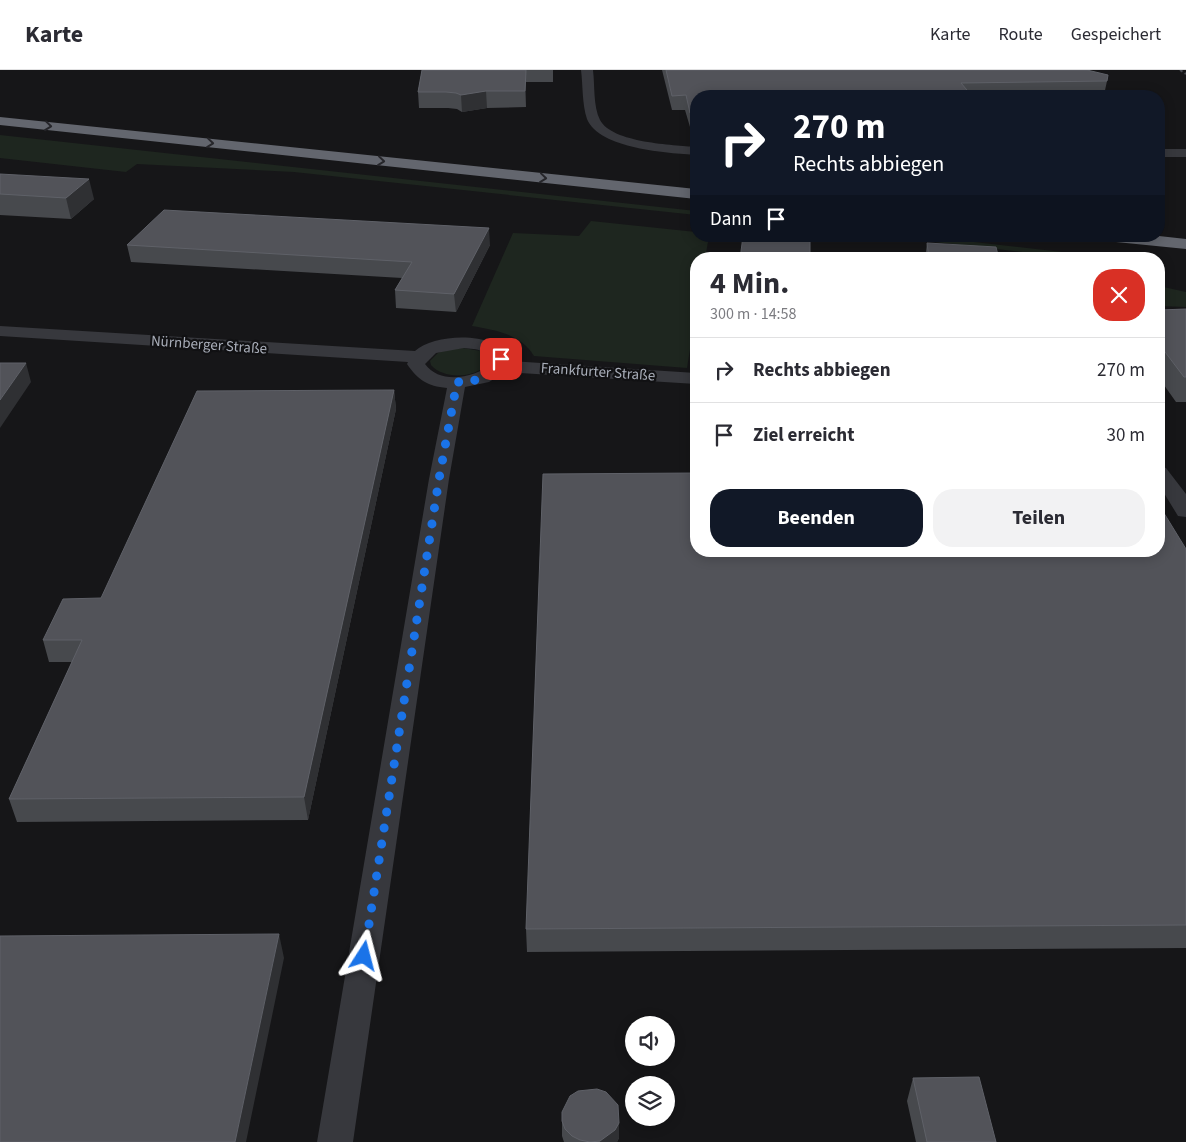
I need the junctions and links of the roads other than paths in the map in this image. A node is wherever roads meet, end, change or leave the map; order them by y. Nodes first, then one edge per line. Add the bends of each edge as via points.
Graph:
1 (587, 70) edge
2 (0, 109) edge
3 (0, 121) edge
4 (690, 150) edge
5 (1165, 153) edge
6 (1186, 153) edge
7 (690, 178) edge
8 (690, 193) edge
9 (1165, 228) edge
10 (1186, 230) edge
11 (1165, 242) edge
12 (1186, 244) edge
13 (0, 331) edge
14 (418, 357) junction
15 (501, 366) junction
16 (690, 378) edge
17 (457, 382) junction
18 (1165, 479) edge
19 (1186, 511) edge
20 (335, 1142) edge

1 - 4 street via 594,121 602,129 642,144
2 - 7 highway
3 -> 8 highway
5 - 6 street
9 - 10 highway
11 - 12 highway
13 - 14 street, Nürnberger Straße
14 - 15 street via 436,347 471,344 498,353
14 - 17 street via 416,364 426,376
15 - 16 street, Frankfurter Straße
15 - 17 street via 477,380
17 - 20 street
18 - 19 street

